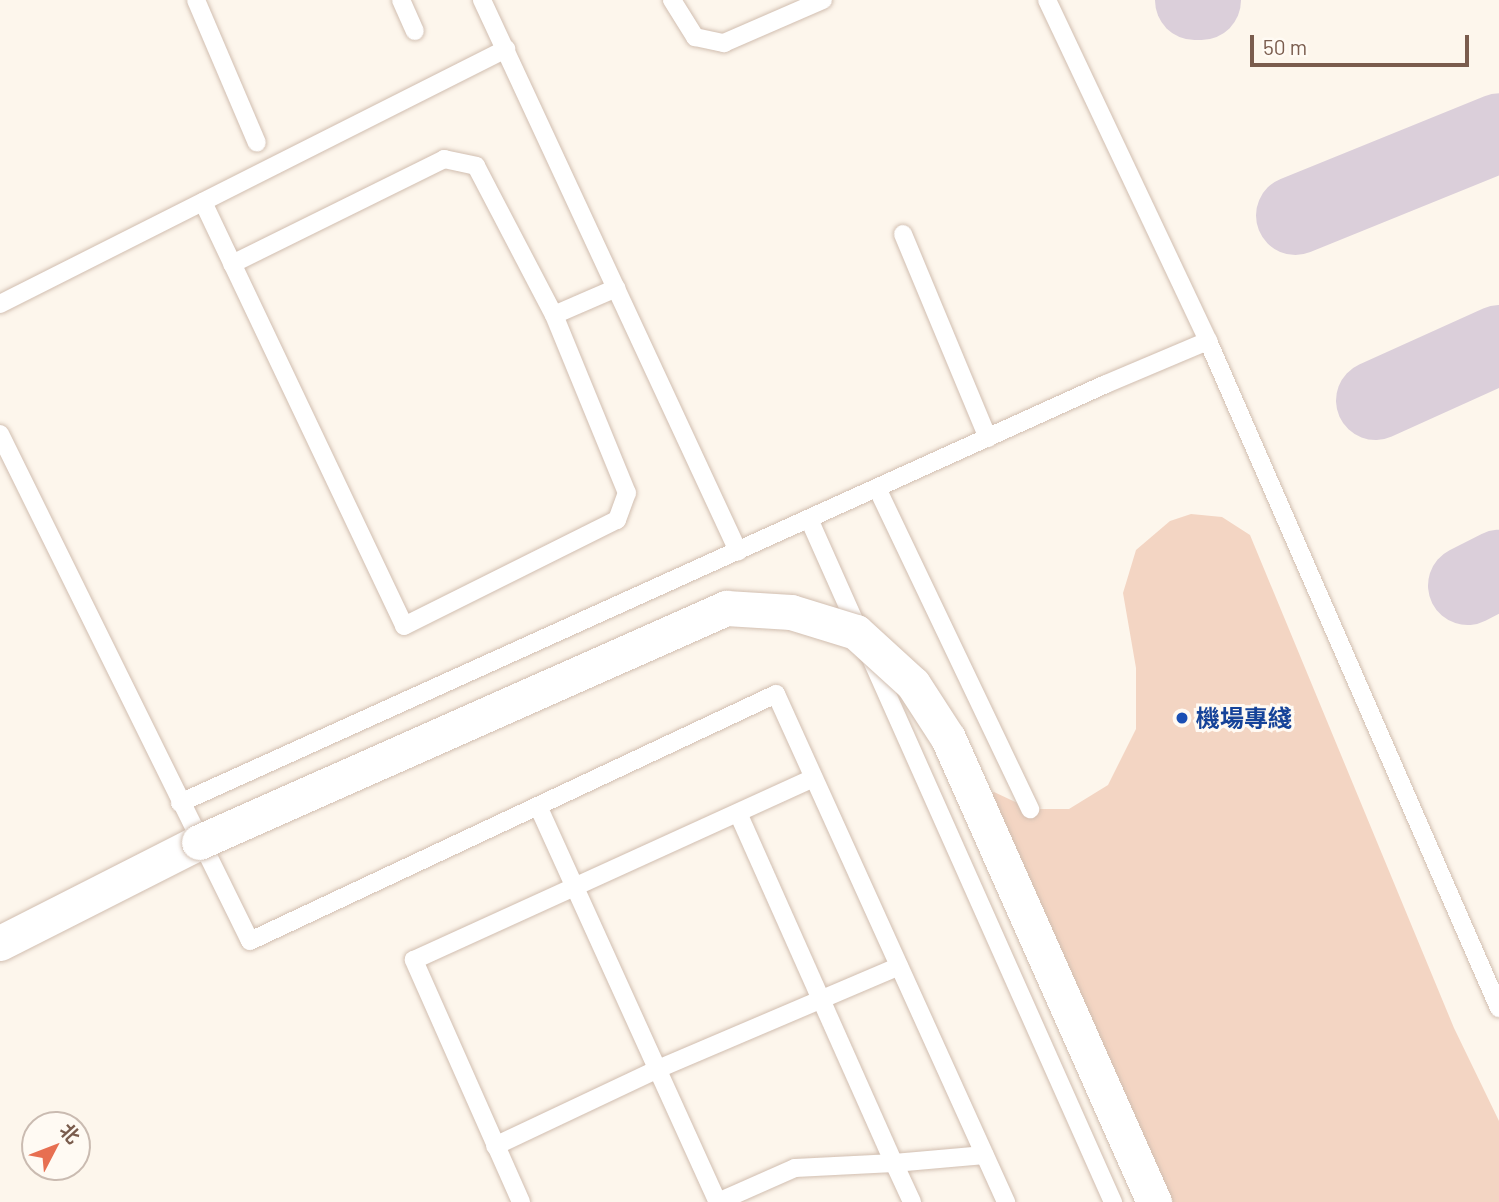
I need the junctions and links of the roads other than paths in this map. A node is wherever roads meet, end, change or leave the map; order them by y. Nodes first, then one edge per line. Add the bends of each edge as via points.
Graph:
1 (196, 0) edge
2 (401, 0) edge
3 (482, 0) edge
4 (672, 0) edge
5 (823, 0) edge
6 (1046, 0) edge
7 (415, 31) dead end
8 (506, 49) junction
9 (257, 143) dead end
10 (203, 202) junction
11 (904, 234) dead end
12 (232, 264) junction
13 (616, 288) junction
14 (0, 304) edge
15 (554, 315) junction
16 (1208, 341) junction
17 (0, 434) edge
18 (988, 438) junction
19 (877, 488) junction
20 (808, 519) junction
21 (738, 551) junction
22 (814, 778) junction
23 (180, 803) junction
24 (538, 806) junction
25 (1030, 808) dead end
26 (738, 813) junction
27 (200, 842) junction
28 (575, 888) junction
29 (0, 943) edge
30 (900, 967) junction
31 (821, 1000) junction
32 (1499, 1008) edge
33 (658, 1069) junction
34 (495, 1146) junction
35 (985, 1155) junction
36 (894, 1163) junction
37 (521, 1202) edge
38 (718, 1202) edge
39 (912, 1202) edge
40 (1006, 1202) edge
41 (1113, 1202) edge
42 (1154, 1202) edge

1 - 9 lane
2 - 7 lane
3 - 8 lane
4 - 5 lane via 695,37 724,43
6 - 16 lane
8 - 10 lane
8 - 13 lane
10 - 12 lane
10 - 14 lane
11 - 18 lane
12 - 15 lane via 444,159 476,166
12 - 15 lane via 404,626 617,520 627,493
13 - 15 lane
13 - 21 lane
16 - 18 lane
16 - 32 lane
17 - 23 lane
18 - 19 lane
19 - 20 lane
19 - 25 lane
20 - 21 lane
20 - 41 lane
21 - 23 lane
22 - 24 lane via 776,694
22 - 26 lane
22 - 30 lane
23 - 27 lane
24 - 27 lane via 250,941
24 - 28 lane
26 - 28 lane
26 - 31 lane
27 - 29 street
27 - 42 street, bridge via 726,608 791,612 856,632 913,684 948,738
28 - 33 lane
28 - 34 lane via 414,960
30 - 31 lane
30 - 35 lane
31 - 33 lane
31 - 36 lane
33 - 34 lane
33 - 38 lane
34 - 37 lane
35 - 36 lane
35 - 40 lane
36 - 38 lane via 795,1168
36 - 39 lane

